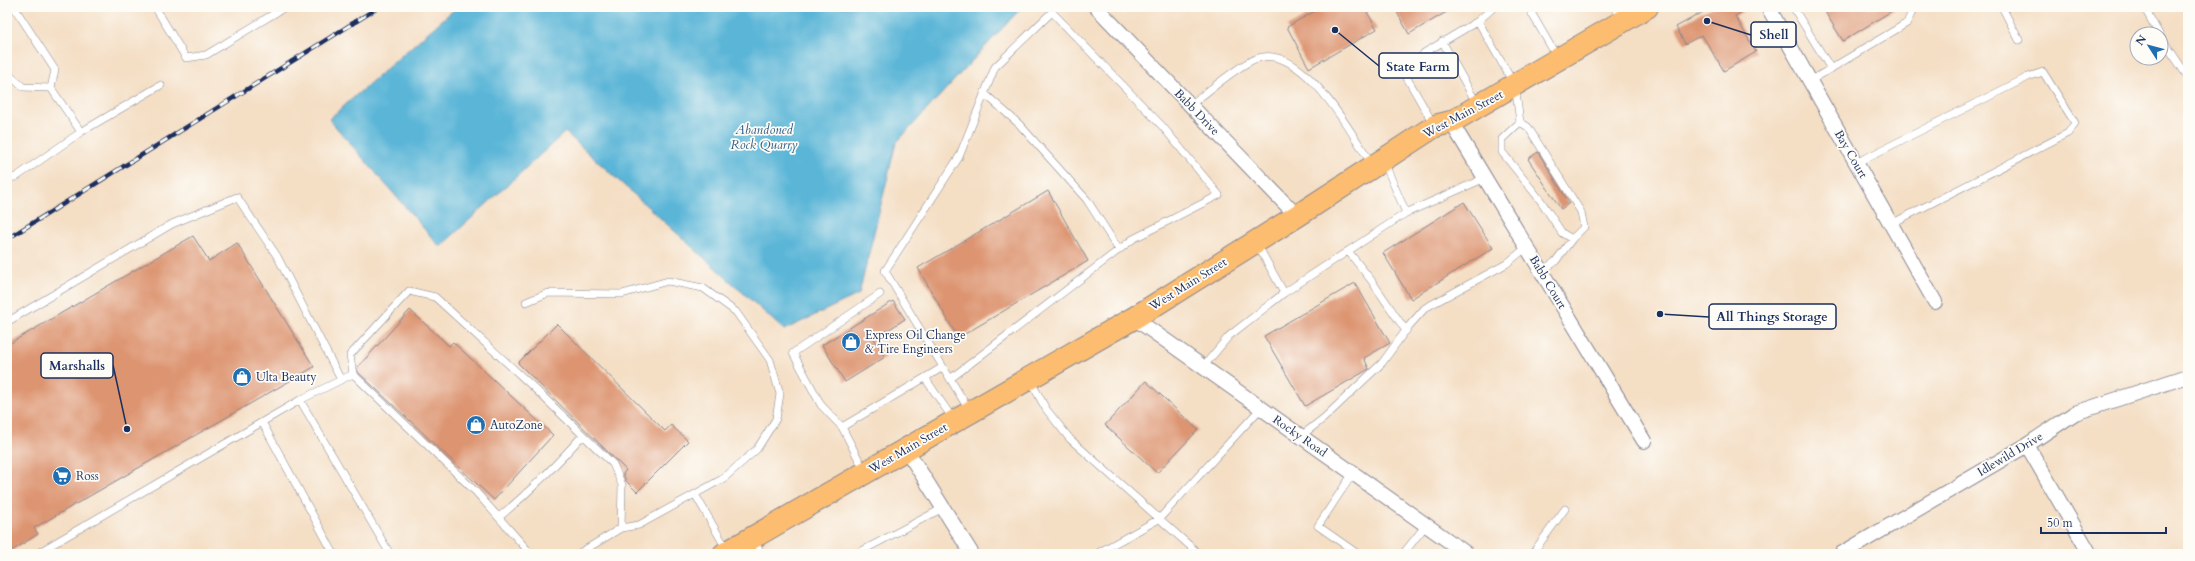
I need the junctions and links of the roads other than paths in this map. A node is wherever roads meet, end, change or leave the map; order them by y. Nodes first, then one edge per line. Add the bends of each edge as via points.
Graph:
1 (14, 7) edge
2 (156, 7) edge
3 (286, 7) edge
4 (1096, 7) edge
5 (1494, 7) edge
6 (1528, 7) edge
7 (1647, 7) edge
8 (1793, 7) edge
9 (1914, 7) edge
10 (2002, 7) edge
11 (2144, 7) edge
12 (1773, 9) edge
13 (1620, 13) edge
14 (1478, 21) junction
15 (2155, 26) edge
16 (2018, 40) dead end
17 (1442, 41) junction
18 (2169, 50) edge
19 (1558, 60) junction
20 (1831, 69) junction
21 (7, 73) edge
22 (2188, 77) edge
23 (1810, 81) junction
24 (161, 85) dead end
25 (1515, 86) junction
26 (51, 88) junction
27 (984, 93) junction
28 (1190, 105) junction
29 (1478, 106) junction
30 (1520, 122) junction
31 (1443, 124) junction
32 (81, 132) junction
33 (1379, 163) junction
34 (1856, 163) junction
35 (7, 178) edge
36 (1485, 178) junction
37 (1406, 213) junction
38 (1297, 216) junction
39 (1891, 224) junction
40 (1572, 239) junction
41 (1256, 242) junction
42 (1527, 247) junction
43 (1119, 250) junction
44 (1348, 251) junction
45 (1541, 270) junction
46 (1284, 293) junction
47 (880, 294) dead end
48 (526, 302) dead end
49 (1935, 302) dead end
50 (1134, 318) junction
51 (7, 322) edge
52 (1406, 331) junction
53 (943, 367) junction
54 (1203, 367) junction
55 (353, 374) junction
56 (2188, 376) edge
57 (925, 378) junction
58 (1029, 378) junction
59 (950, 379) junction
60 (341, 380) junction
61 (300, 400) junction
62 (1261, 408) junction
63 (962, 417) junction
64 (262, 422) junction
65 (842, 427) junction
66 (584, 434) junction
67 (1301, 436) junction
68 (1644, 441) dead end
69 (2027, 445) junction
70 (906, 449) junction
71 (865, 472) junction
72 (1353, 473) junction
73 (696, 494) junction
74 (943, 508) junction
75 (1565, 509) dead end
76 (499, 517) junction
77 (1159, 519) junction
78 (1426, 525) junction
79 (621, 528) junction
80 (757, 546) edge
81 (389, 553) edge
82 (726, 553) edge
83 (36, 554) edge
84 (334, 554) edge
85 (531, 554) edge
86 (578, 554) edge
87 (856, 554) edge
88 (972, 554) edge
89 (1096, 554) edge
90 (1199, 554) edge
91 (1358, 554) edge
92 (1403, 554) edge
93 (1467, 554) edge
94 (1532, 554) edge
95 (1841, 554) edge
96 (2090, 554) edge

1 - 26 lane via 55,70
2 - 3 lane via 186,58 206,55
4 - 28 street, Babb Drive
5 - 14 lane
6 - 19 lane
7 - 13 main road, West Main Street
8 - 20 lane
9 - 20 lane via 1907,23
10 - 16 lane
11 - 15 lane
12 - 23 street, Bay Court
13 - 19 main road, West Main Street
14 - 17 lane
14 - 25 lane
17 - 29 lane
17 - 31 lane via 1424,52 1406,78
18 - 22 lane
19 - 25 main road, West Main Street
20 - 23 lane
21 - 26 lane via 23,87
23 - 34 street, Bay Court
24 - 32 lane
25 - 29 main road, West Main Street
25 - 30 lane
26 - 32 lane
27 - 43 lane via 1019,124 1087,200
27 - 43 lane via 995,67 1052,12 1163,127 1218,195 1133,239
27 - 53 lane via 959,157 885,271
28 - 33 lane via 1254,59 1267,56 1281,58 1299,67 1316,83
28 - 38 street, Babb Drive
29 - 31 main road, West Main Street
30 - 40 lane via 1528,127 1581,212 1584,227
30 - 40 lane via 1502,139 1502,152 1541,201 1562,233
31 - 33 main road, West Main Street
31 - 36 street, Babb Court
32 - 35 lane via 16,177
33 - 37 lane
33 - 38 main road, West Main Street
34 - 39 street, Bay Court
34 - 39 lane via 2028,77 2043,72 2064,102 2075,123 2068,133
36 - 37 lane
36 - 42 street, Babb Court
37 - 44 lane
38 - 41 main road, West Main Street
39 - 49 street, Bay Court
40 - 45 lane via 1555,262
41 - 46 lane
41 - 50 main road, West Main Street
42 - 45 street, Babb Court
42 - 52 lane via 1506,264 1425,308
43 - 59 lane
44 - 46 lane
44 - 52 lane
45 - 68 street, Babb Court
46 - 54 lane via 1229,336
47 - 65 lane via 792,352 821,405
48 - 73 lane via 548,293 622,294 668,281 703,288 736,312 770,360 780,394 776,419 757,449 724,478
50 - 54 street, Rocky Road
50 - 58 main road, West Main Street
51 - 60 lane via 172,224 237,197 277,256
52 - 67 lane via 1382,363 1324,418
53 - 57 lane
53 - 59 lane
54 - 62 street, Rocky Road
55 - 60 lane
55 - 66 lane via 350,355 409,291 435,297
55 - 76 lane
56 - 69 street, Idlewild Drive via 2075,413
57 - 63 lane
57 - 65 lane
58 - 63 main road, West Main Street
58 - 77 lane via 1046,409 1070,439
59 - 63 lane
60 - 61 lane
61 - 64 lane
61 - 81 lane
62 - 67 street, Rocky Road
62 - 77 lane
63 - 70 main road, West Main Street
64 - 83 lane
64 - 84 lane
65 - 71 lane
66 - 76 lane via 552,470
66 - 79 lane via 613,464 622,484
67 - 72 street, Rocky Road
69 - 95 street, Idlewild Drive
69 - 96 street
70 - 71 main road, West Main Street
70 - 74 street
71 - 80 main road, West Main Street
72 - 78 street, Rocky Road
72 - 91 lane via 1318,526
73 - 79 lane via 639,525
73 - 82 lane
74 - 87 lane
74 - 88 street
75 - 94 lane
76 - 85 lane
77 - 89 lane
77 - 90 lane
78 - 92 lane
78 - 93 street, Rocky Road
79 - 86 lane
80 - 82 main road, West Main Street

